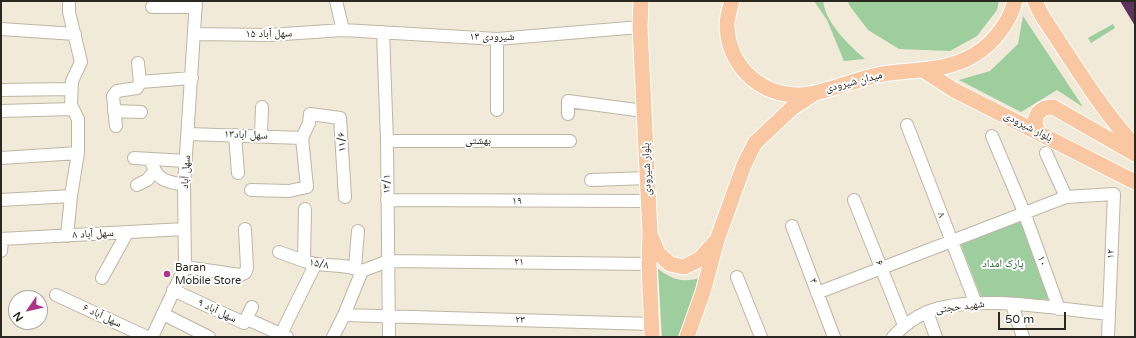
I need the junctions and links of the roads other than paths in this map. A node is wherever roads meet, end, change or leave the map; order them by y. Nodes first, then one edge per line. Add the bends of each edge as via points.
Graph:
1 (69, 1) edge
2 (336, 1) edge
3 (732, 1) edge
4 (1015, 1) edge
5 (1035, 1) edge
6 (640, 2) edge
7 (196, 4) edge
8 (152, 7) dead end
9 (640, 27) junction
10 (1, 30) edge
11 (343, 30) junction
12 (383, 32) junction
13 (75, 34) junction
14 (195, 34) junction
15 (497, 39) junction
16 (138, 63) dead end
17 (923, 70) junction
18 (192, 78) junction
19 (140, 82) junction
20 (71, 89) junction
21 (1, 90) edge
22 (818, 91) junction
23 (262, 107) dead end
24 (73, 109) junction
25 (497, 110) dead end
26 (1, 111) edge
27 (114, 111) junction
28 (644, 111) junction
29 (141, 112) dead end
30 (568, 114) dead end
31 (907, 125) dead end
32 (116, 126) dead end
33 (1039, 133) junction
34 (189, 134) junction
35 (235, 134) junction
36 (261, 135) junction
37 (992, 136) dead end
38 (302, 138) junction
39 (387, 141) junction
40 (570, 141) dead end
41 (1135, 146) edge
42 (78, 153) junction
43 (1046, 153) dead end
44 (1135, 154) edge
45 (1, 158) edge
46 (134, 158) dead end
47 (186, 161) junction
48 (153, 166) junction
49 (238, 173) dead end
50 (648, 178) junction
51 (591, 180) dead end
52 (1135, 182) edge
53 (137, 185) dead end
54 (184, 185) junction
55 (251, 190) dead end
56 (71, 196) junction
57 (345, 197) dead end
58 (1066, 197) junction
59 (1, 200) edge
60 (387, 200) junction
61 (854, 200) dead end
62 (647, 201) junction
63 (305, 209) dead end
64 (1024, 212) junction
65 (792, 226) dead end
66 (184, 230) junction
67 (245, 230) dead end
68 (358, 231) dead end
69 (127, 232) junction
70 (650, 233) junction
71 (67, 236) junction
72 (717, 240) junction
73 (951, 240) junction
74 (1, 243) edge
75 (278, 252) dead end
76 (304, 261) junction
77 (388, 261) junction
78 (649, 264) junction
79 (315, 265) junction
80 (185, 267) junction
81 (881, 268) junction
82 (358, 269) junction
83 (737, 277) dead end
84 (102, 278) dead end
85 (173, 290) junction
86 (817, 293) junction
87 (56, 295) dead end
88 (976, 304) junction
89 (1012, 305) junction
90 (252, 307) dead end
91 (1059, 309) junction
92 (927, 312) junction
93 (163, 314) junction
94 (1108, 314) junction
95 (344, 315) junction
96 (388, 316) junction
97 (247, 319) junction
98 (904, 326) junction
99 (652, 330) edge
100 (284, 336) edge
101 (147, 337) edge
102 (152, 337) edge
103 (209, 337) edge
104 (333, 337) edge
105 (389, 337) edge
106 (687, 337) edge
107 (761, 337) edge
108 (834, 337) edge
109 (893, 337) edge
110 (936, 337) edge
111 (1023, 337) edge
112 (1108, 337) edge

1 - 13 street
2 - 11 street
3 - 22 main road, میدان شیرودی via 727,23 729,45 739,66 754,82 774,92 796,95
4 - 17 main road, میدان شیرودی via 998,35 975,55 946,66
5 - 41 main road via 1096,97 1121,132
6 - 9 main road, بلوار شیرودی
7 - 8 street
7 - 14 street, سهل آباد
9 - 15 street, شیرودی ۱۳
9 - 28 main road, بلوار شیرودی
10 - 13 street
11 - 12 street, شیرودی ۱۳
11 - 14 street, سهل آباد ۱۵ via 269,35
12 - 15 street, شیرودی ۱۳
12 - 39 street, ۱۳/۱
13 - 20 street via 81,62
14 - 18 street, سهل آباد
15 - 25 street
16 - 19 street
17 - 22 main road, میدان شیرودی via 884,74
17 - 33 main road, بلوار شیرودی via 954,90
18 - 19 street
18 - 34 street, سهل آباد
19 - 27 street via 137,88 114,92
20 - 21 street
20 - 24 street
22 - 72 main road via 792,108 755,143 744,165
23 - 36 street
24 - 26 street
24 - 42 street via 78,119
27 - 29 street
27 - 32 street
28 - 30 street via 568,101
28 - 50 main road, بلوار شیرودی
31 - 73 street, ۸
33 - 44 main road via 1035,124 1037,115 1044,109 1053,107
33 - 52 main road, بلوار شیرودی
34 - 35 street, سهل اباد۱۳
34 - 47 street, سهل آباد
35 - 36 street, سهل اباد۱۳
35 - 49 street
36 - 38 street, سهل اباد۱۳
37 - 64 street, ۱۰
38 - 55 street via 307,187 289,191
38 - 57 street, ۱۱/۶ via 310,114 340,118
39 - 40 street, بهشتی
39 - 60 street, ۱۳/۱
42 - 45 street
42 - 56 street
43 - 58 street
46 - 48 street
47 - 48 street
47 - 54 street, سهل آباد
48 - 53 street
48 - 54 street via 161,180
50 - 51 street
50 - 62 main road, بلوار شیرودی
54 - 66 street, سهل آباد
56 - 59 street
56 - 71 street
58 - 64 street
58 - 94 street, ۱۲ via 1114,194
60 - 62 street, ۱۹
60 - 77 street, ۱۳/۱
61 - 81 street, ۶
62 - 70 main road, بلوار شیرودی
63 - 76 street, ۱۵/۸
64 - 73 street
64 - 91 street, ۱۰
65 - 86 street, ۴
66 - 69 street, سهل آباد ۸
66 - 80 street, سهل آباد
67 - 80 street via 245,273 240,275
68 - 82 street
69 - 71 street, سهل آباد ۸
69 - 84 street
70 - 72 main road via 658,253 670,264 684,267 700,259
70 - 78 main road, بلوار شیرودی
71 - 74 street, سهل آباد ۸
72 - 106 main road
73 - 81 street
73 - 88 street, ۸
75 - 76 street
76 - 79 street, ۱۵/۸
77 - 78 street, ۲۱
77 - 82 street
77 - 96 street, ۱۳/۱
78 - 99 main road, بلوار شیرودی
79 - 82 street, ۱۵/۸
79 - 100 street
80 - 85 street, سهل آباد
81 - 86 street
81 - 98 street, ۶
82 - 95 street
83 - 107 street
85 - 93 street, سهل آباد
85 - 97 street, سهل آباد ۹ via 244,323
86 - 108 street, ۴
87 - 101 street, سهل آباد ۶
88 - 89 street, شهید حجتی
88 - 92 street, شهید حجتی
89 - 91 street, شهید حجتی
89 - 111 street
90 - 97 street, سهل آباد ۹
91 - 94 street, شهید حجتی
92 - 98 street, شهید حجتی
92 - 110 street
93 - 102 street, سهل آباد
93 - 103 street
94 - 112 street, ۱۲
95 - 96 street, ۲۳
95 - 104 street
96 - 99 street, ۲۳
96 - 105 street, ۱۳/۱
97 - 100 street
98 - 109 street, شهید حجتی

